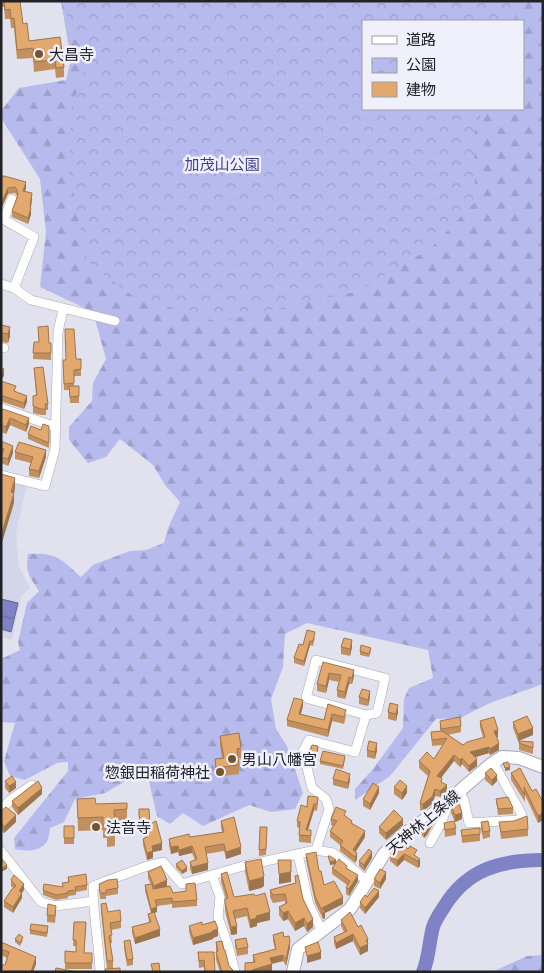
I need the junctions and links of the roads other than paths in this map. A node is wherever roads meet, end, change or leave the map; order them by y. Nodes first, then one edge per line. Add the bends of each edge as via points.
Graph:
1 (12, 199) dead end
2 (2, 218) edge
3 (1, 284) edge
4 (14, 288) junction
5 (63, 309) junction
6 (115, 321) dead end
7 (1, 408) edge
8 (56, 427) junction
9 (1, 475) edge
10 (366, 715) junction
11 (491, 764) junction
12 (543, 767) edge
13 (32, 785) edge
14 (454, 796) junction
15 (1, 810) edge
16 (430, 843) dead end
17 (316, 850) junction
18 (1, 851) edge
19 (298, 854) junction
20 (212, 876) junction
21 (367, 880) junction
22 (93, 901) junction
23 (322, 931) junction
24 (100, 972) edge
25 (235, 972) edge
26 (293, 972) edge

1 - 2 street
2 - 4 street via 34,237
3 - 4 street
4 - 5 street via 31,300
5 - 6 street
5 - 8 street via 58,332
7 - 8 street
8 - 9 street via 55,449 45,486
10 - 10 street via 377,713 385,678 316,660 306,698
10 - 17 street via 355,752 310,740 303,751 312,788 326,799 328,809
11 - 12 main road, 天神林上条線 via 502,757 519,758
11 - 14 main road, 天神林上条線
11 - 14 street via 497,769 522,815 519,820 469,823 464,800
13 - 15 street
14 - 16 street
14 - 21 main road, 天神林上条線 via 400,838 384,854
17 - 19 street
17 - 21 street via 333,853
18 - 22 street via 41,902 56,906
19 - 20 street
19 - 23 street via 310,905
20 - 22 street via 182,884 163,862 93,886
20 - 25 street via 220,897 218,917
21 - 23 main road, 天神林上条線 via 350,909
22 - 24 street
23 - 26 main road, 天神林上条線 via 298,949

